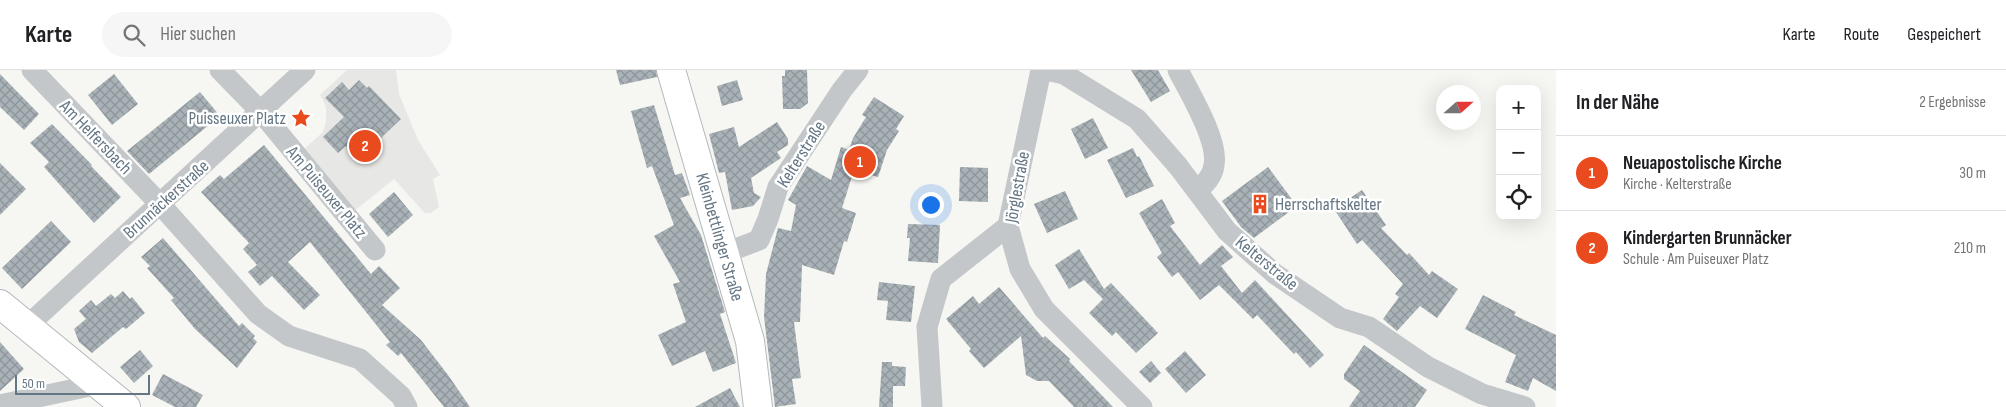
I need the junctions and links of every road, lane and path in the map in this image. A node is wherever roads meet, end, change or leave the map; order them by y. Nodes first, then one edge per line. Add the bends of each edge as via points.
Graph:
1 (32, 70) edge
2 (220, 70) edge
3 (305, 70) edge
4 (672, 70) edge
5 (858, 70) edge
6 (1041, 70) edge
7 (1046, 70) edge
8 (1178, 70) edge
9 (260, 112) junction
10 (1197, 191) junction
11 (160, 204) junction
12 (1008, 226) junction
13 (375, 250) dead end
14 (725, 253) junction
15 (0, 304) edge
16 (26, 327) junction
17 (92, 381) junction
18 (0, 405) edge
19 (126, 407) edge
20 (407, 407) edge
21 (758, 407) edge
22 (932, 407) edge
23 (1142, 407) edge
24 (1525, 407) edge

1 - 11 street, Am Helfersbach
2 - 9 street, Am Puiseuxer Platz
3 - 9 street, Brunnäckerstraße
4 - 14 street, Kleinbettlinger Straße
5 - 14 street, Kelterstraße via 778,187 759,240
6 - 12 street, Jörglestraße
7 - 10 street, Kelterstraße via 1064,74 1137,119
8 - 10 street via 1208,130 1213,148 1215,165 1209,179
9 - 11 street, Brunnäckerstraße
9 - 13 street, Am Puiseuxer Platz
10 - 24 street, Kelterstraße via 1227,231 1244,247 1275,274 1340,318 1369,327 1428,367 1482,394
11 - 16 street, Brunnäckerstraße
11 - 20 street, Am Helfersbach via 258,314 289,336 360,359 401,396
12 - 22 street via 941,279 928,327
12 - 23 street, Jörglestraße via 1020,269 1044,308
14 - 21 street, Kleinbettlinger Straße via 750,341
15 - 16 street
16 - 17 street
17 - 18 street via 85,387
17 - 19 street

